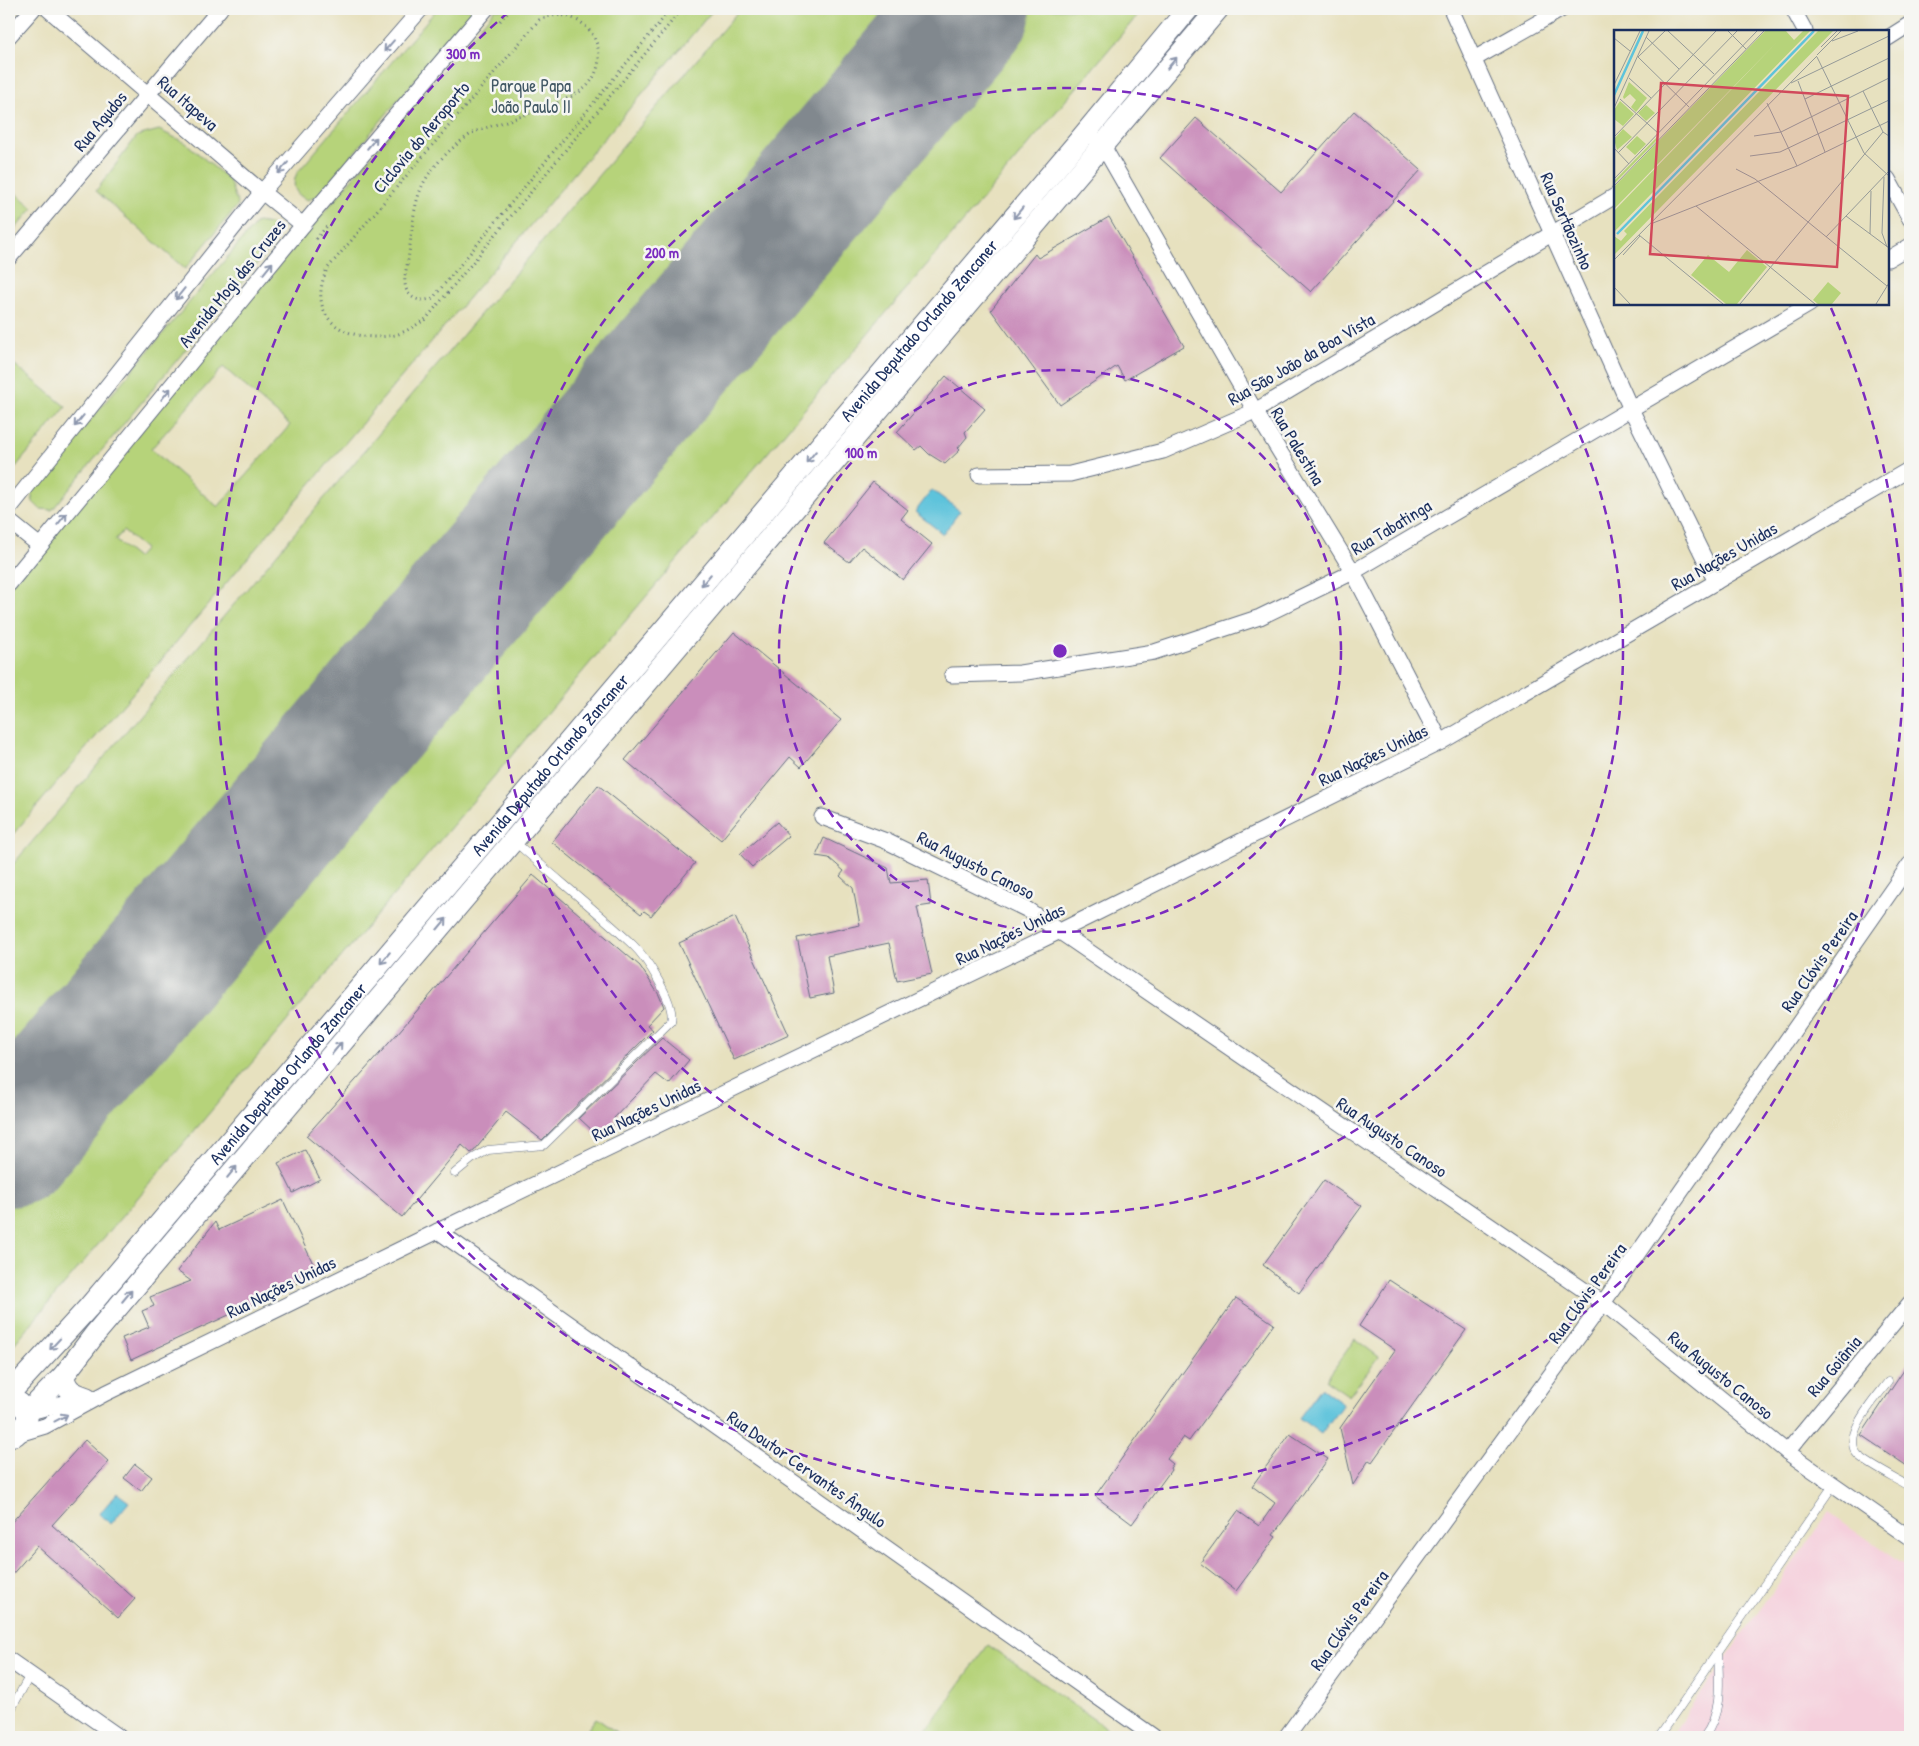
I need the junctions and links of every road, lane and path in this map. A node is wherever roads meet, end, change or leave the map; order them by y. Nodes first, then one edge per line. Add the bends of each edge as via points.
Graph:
1 (33, 9) edge
2 (48, 9) edge
3 (220, 9) edge
4 (421, 9) edge
5 (486, 9) edge
6 (671, 9) edge
7 (682, 9) edge
8 (1188, 9) edge
9 (1218, 9) edge
10 (1451, 9) edge
11 (1562, 9) edge
12 (1792, 9) edge
13 (1910, 24) edge
14 (1804, 30) edge
15 (9, 36) edge
16 (1889, 37) edge
17 (1474, 60) junction
18 (1120, 91) junction
19 (148, 94) junction
20 (1140, 100) junction
21 (1087, 130) junction
22 (1102, 146) junction
23 (1049, 175) junction
24 (1889, 181) edge
25 (1065, 189) junction
26 (262, 192) junction
27 (1614, 197) edge
28 (1910, 219) edge
29 (303, 225) junction
30 (1551, 232) junction
31 (1910, 246) edge
32 (9, 258) edge
33 (1889, 258) edge
34 (1808, 305) edge
35 (1630, 407) junction
36 (1255, 411) junction
37 (1910, 469) edge
38 (979, 475) dead end
39 (9, 509) edge
40 (9, 520) edge
41 (40, 546) junction
42 (1353, 572) junction
43 (1716, 582) junction
44 (9, 584) edge
45 (952, 675) dead end
46 (1441, 742) junction
47 (822, 817) dead end
48 (513, 840) junction
49 (1910, 864) edge
50 (1058, 932) junction
51 (456, 1173) dead end
52 (438, 1231) junction
53 (1603, 1303) junction
54 (1910, 1303) edge
55 (64, 1375) junction
56 (1888, 1382) dead end
57 (9, 1394) edge
58 (96, 1396) junction
59 (9, 1400) edge
60 (28, 1412) junction
61 (11, 1436) edge
62 (1787, 1452) junction
63 (1834, 1484) junction
64 (1910, 1487) edge
65 (1910, 1538) edge
66 (1718, 1651) junction
67 (9, 1660) edge
68 (30, 1675) junction
69 (9, 1713) edge
70 (119, 1737) edge
71 (1154, 1737) edge
72 (1286, 1737) edge
73 (1659, 1737) edge
74 (1704, 1737) edge

1 - 15 street
2 - 19 street, Rua Itapeva
3 - 19 street, Rua Agudos
4 -> 26 street, Avenida Mogi das Cruzes
29 -> 5 street, Avenida Mogi das Cruzes
6 - 7 path, Ciclovia do Aeroporto via 433,298 426,301 411,297 405,284 416,206 423,184 440,161 474,132 575,96 593,77 599,59 598,50 593,34 586,26 563,15 539,20 327,269 320,300 329,320 349,334 374,336 396,334 426,319
8 - 18 main road, Avenida Deputado Orlando Zancaner
20 -> 9 main road, Avenida Deputado Orlando Zancaner
10 - 17 street, Rua Sertãozinho
11 - 17 street
12 - 14 street
13 - 16 street
17 - 30 street, Rua Sertãozinho
18 - 20 main road via 1110,107 1113,117 1122,118
18 - 21 main road, Avenida Deputado Orlando Zancaner
19 - 26 street, Rua Itapeva
19 - 32 street, Rua Agudos
20 - 22 main road, Avenida Deputado Orlando Zancaner
21 - 22 street
21 - 23 main road, Avenida Deputado Orlando Zancaner
22 - 25 main road, Avenida Deputado Orlando Zancaner
22 - 36 street, Rua Palestina
23 - 25 main road via 1062,176 1066,181
23 -> 57 main road, Avenida Deputado Orlando Zancaner via 88,1308
24 - 28 street
25 - 48 main road, Avenida Deputado Orlando Zancaner
26 - 29 street, Rua Itapeva
26 -> 39 street, Avenida Mogi das Cruzes
27 - 30 street, Rua São João da Boa Vista
41 -> 29 street, Avenida Mogi das Cruzes
30 - 35 street, Rua Sertãozinho
30 - 36 street, Rua São João da Boa Vista
31 - 33 street
34 - 35 street, Rua Tabatinga
35 - 42 street, Rua Tabatinga
35 - 43 street, Rua Sertãozinho
36 - 38 street, Rua São João da Boa Vista via 1163,451 1070,474
36 - 42 street, Rua Palestina
37 - 43 street, Rua Nações Unidas
40 - 41 street
41 - 44 street, Avenida Mogi das Cruzes
42 - 45 street, Rua Tabatinga via 1260,617 1154,652 1020,673
42 - 46 street, Rua Palestina
43 - 46 street, Rua Nações Unidas
46 - 50 street, Rua Nações Unidas
47 - 50 street, Rua Augusto Canoso via 886,841 1010,901
48 - 51 lane via 633,944 670,1004 672,1016 671,1021 544,1145 488,1150
55 -> 48 main road, Avenida Deputado Orlando Zancaner via 95,1334
49 - 53 street, Rua Clóvis Pereira
50 - 52 street, Rua Nações Unidas
50 - 53 street, Rua Augusto Canoso
52 - 58 street, Rua Nações Unidas
52 - 71 street, Rua Doutor Cervantes Ângulo
53 - 62 street, Rua Augusto Canoso
53 - 72 street, Rua Clóvis Pereira
54 - 62 street, Rua Goiânia
55 - 58 main road via 70,1392
55 - 60 main road, Avenida Deputado Orlando Zancaner
56 - 64 lane via 1853,1431 1852,1442 1857,1454
58 - 60 street, Rua Nações Unidas
61 -> 58 street, Rua Nações Unidas via 45,1426
59 - 60 main road via 21,1403
60 - 61 main road, Avenida Deputado Orlando Zancaner via 26,1425
62 - 63 street, Rua Augusto Canoso
63 - 65 street, Rua Augusto Canoso
63 - 66 lane
66 - 73 lane
66 - 74 lane via 1716,1714
67 - 68 street
68 - 69 lane
68 - 70 street

